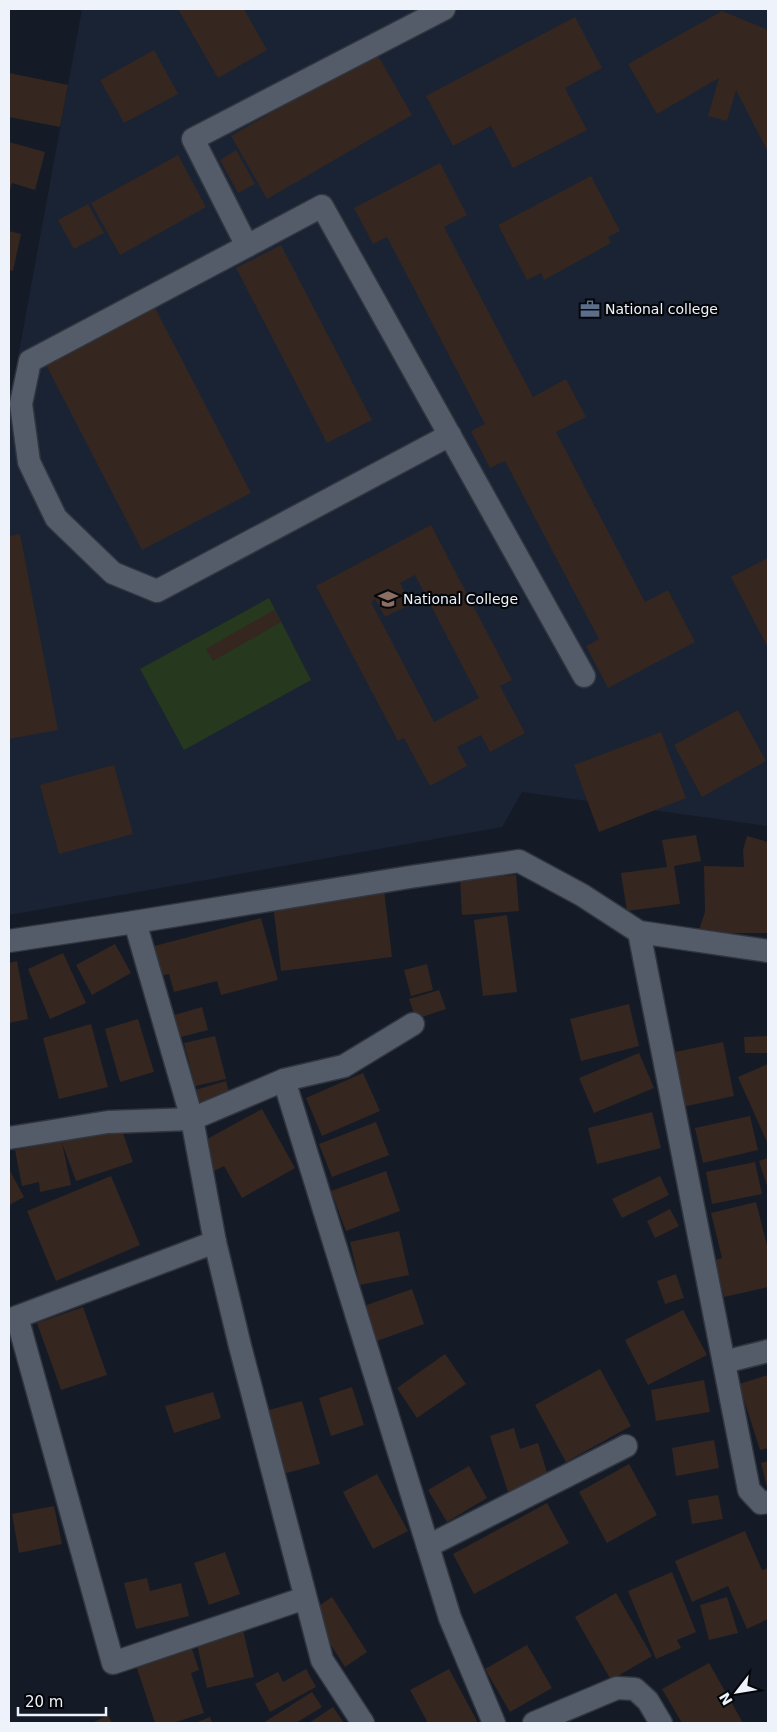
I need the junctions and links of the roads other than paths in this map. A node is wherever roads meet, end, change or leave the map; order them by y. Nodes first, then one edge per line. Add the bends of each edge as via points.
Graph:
1 (444, 9) edge
2 (247, 246) junction
3 (450, 435) junction
4 (584, 676) dead end
5 (134, 922) junction
6 (639, 932) junction
7 (9, 941) edge
8 (768, 951) edge
9 (413, 1024) dead end
10 (284, 1080) junction
11 (192, 1119) junction
12 (9, 1138) edge
13 (215, 1242) junction
14 (13, 1318) edge
15 (768, 1351) edge
16 (724, 1362) junction
17 (626, 1446) dead end
18 (768, 1502) edge
19 (428, 1546) junction
20 (306, 1598) junction
21 (363, 1723) edge
22 (494, 1723) edge
23 (534, 1723) edge
24 (661, 1723) edge

1 - 2 street via 193,140
2 - 3 street via 322,206
2 - 3 street via 30,360 21,404 29,462 56,518 113,573 157,591
3 - 4 street
5 - 6 street via 519,861 582,895
5 - 7 street
5 - 11 street
6 - 8 street
6 - 16 street
9 - 10 street via 344,1066
10 - 11 street
10 - 19 street
11 - 12 street via 108,1122
11 - 13 street
13 - 14 street
13 - 20 street
14 - 20 street via 114,1662
15 - 16 street
16 - 18 street via 749,1490 761,1503
17 - 19 street
19 - 22 street via 450,1618
20 - 21 street via 322,1660
23 - 24 street via 617,1688 635,1689 648,1701

